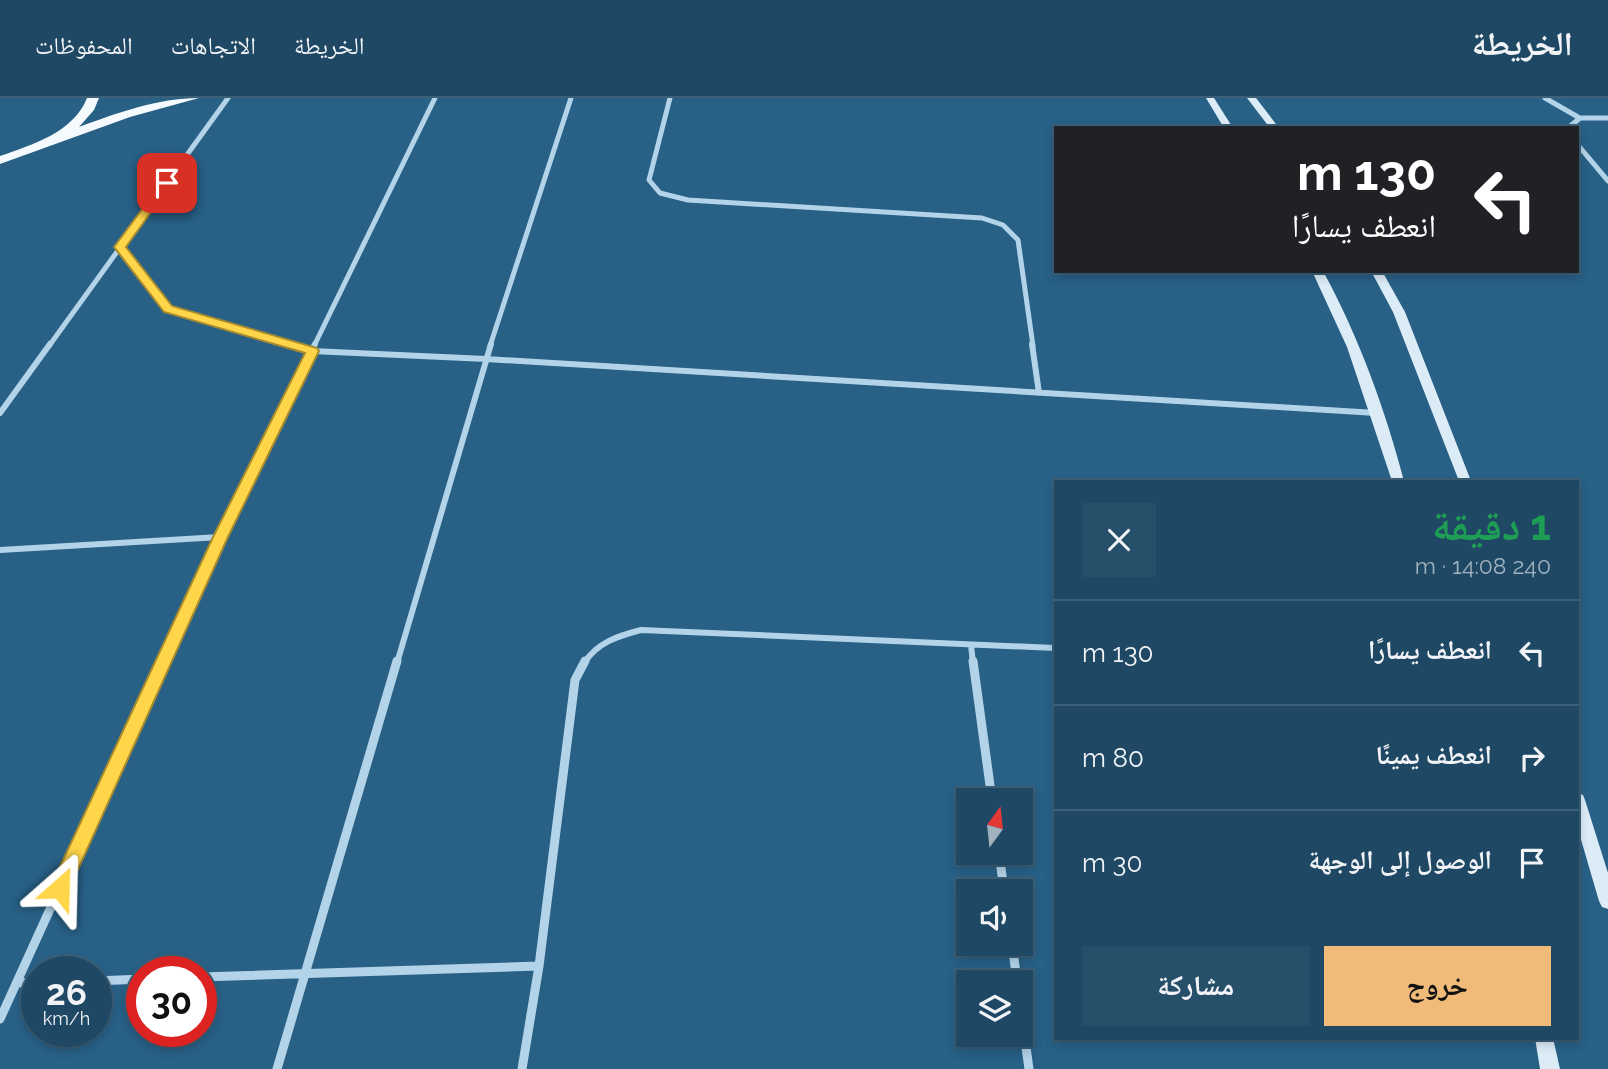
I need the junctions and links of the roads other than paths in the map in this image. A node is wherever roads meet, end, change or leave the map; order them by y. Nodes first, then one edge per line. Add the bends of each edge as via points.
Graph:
1 (93, 98) edge
2 (193, 98) edge
3 (229, 98) edge
4 (435, 98) edge
5 (571, 98) edge
6 (670, 98) edge
7 (1210, 98) edge
8 (1251, 98) edge
9 (1545, 98) edge
10 (1578, 117) junction
11 (1608, 118) edge
12 (1228, 126) edge
13 (1273, 126) edge
14 (1569, 126) edge
15 (53, 140) junction
16 (1579, 146) edge
17 (4, 160) edge
18 (1608, 181) edge
19 (120, 247) junction
20 (1318, 273) edge
21 (1377, 273) edge
22 (313, 351) junction
23 (486, 359) junction
24 (1039, 393) junction
25 (0, 413) edge
26 (1377, 414) junction
27 (1398, 480) edge
28 (1465, 480) edge
29 (220, 537) junction
30 (0, 550) edge
31 (971, 645) junction
32 (1054, 648) edge
33 (990, 788) edge
34 (1579, 807) edge
35 (1608, 901) edge
36 (539, 966) junction
37 (307, 974) junction
38 (217, 977) edge
39 (17, 983) junction
40 (21, 983) edge
41 (0, 1019) edge
42 (1544, 1040) edge
43 (1026, 1047) edge
44 (276, 1069) edge
45 (522, 1069) edge
46 (1029, 1069) edge
47 (1550, 1069) edge

1 - 15 main road via 79,121
2 - 15 main road via 120,116
3 - 19 street
4 - 22 street
5 - 23 street
6 - 24 street via 649,180 662,195 982,218 1010,229 1018,240
7 - 12 main road
8 - 13 main road
9 - 10 street
10 - 11 street
10 - 14 street
15 - 17 main road
16 - 18 street
19 - 22 street via 168,309
19 - 25 street
20 - 26 main road via 1331,294
21 - 28 main road via 1399,312
22 - 23 street
22 - 29 street
23 - 24 street
23 - 37 street
24 - 26 street
26 - 27 main road
29 - 30 street
29 - 39 street
31 - 32 street
31 - 33 street
31 - 36 street via 641,630 592,650 575,680
34 - 35 main road
36 - 37 street
36 - 45 street
37 - 38 street
37 - 44 street
39 - 40 street
39 - 41 street
42 - 47 main road
43 - 46 street

